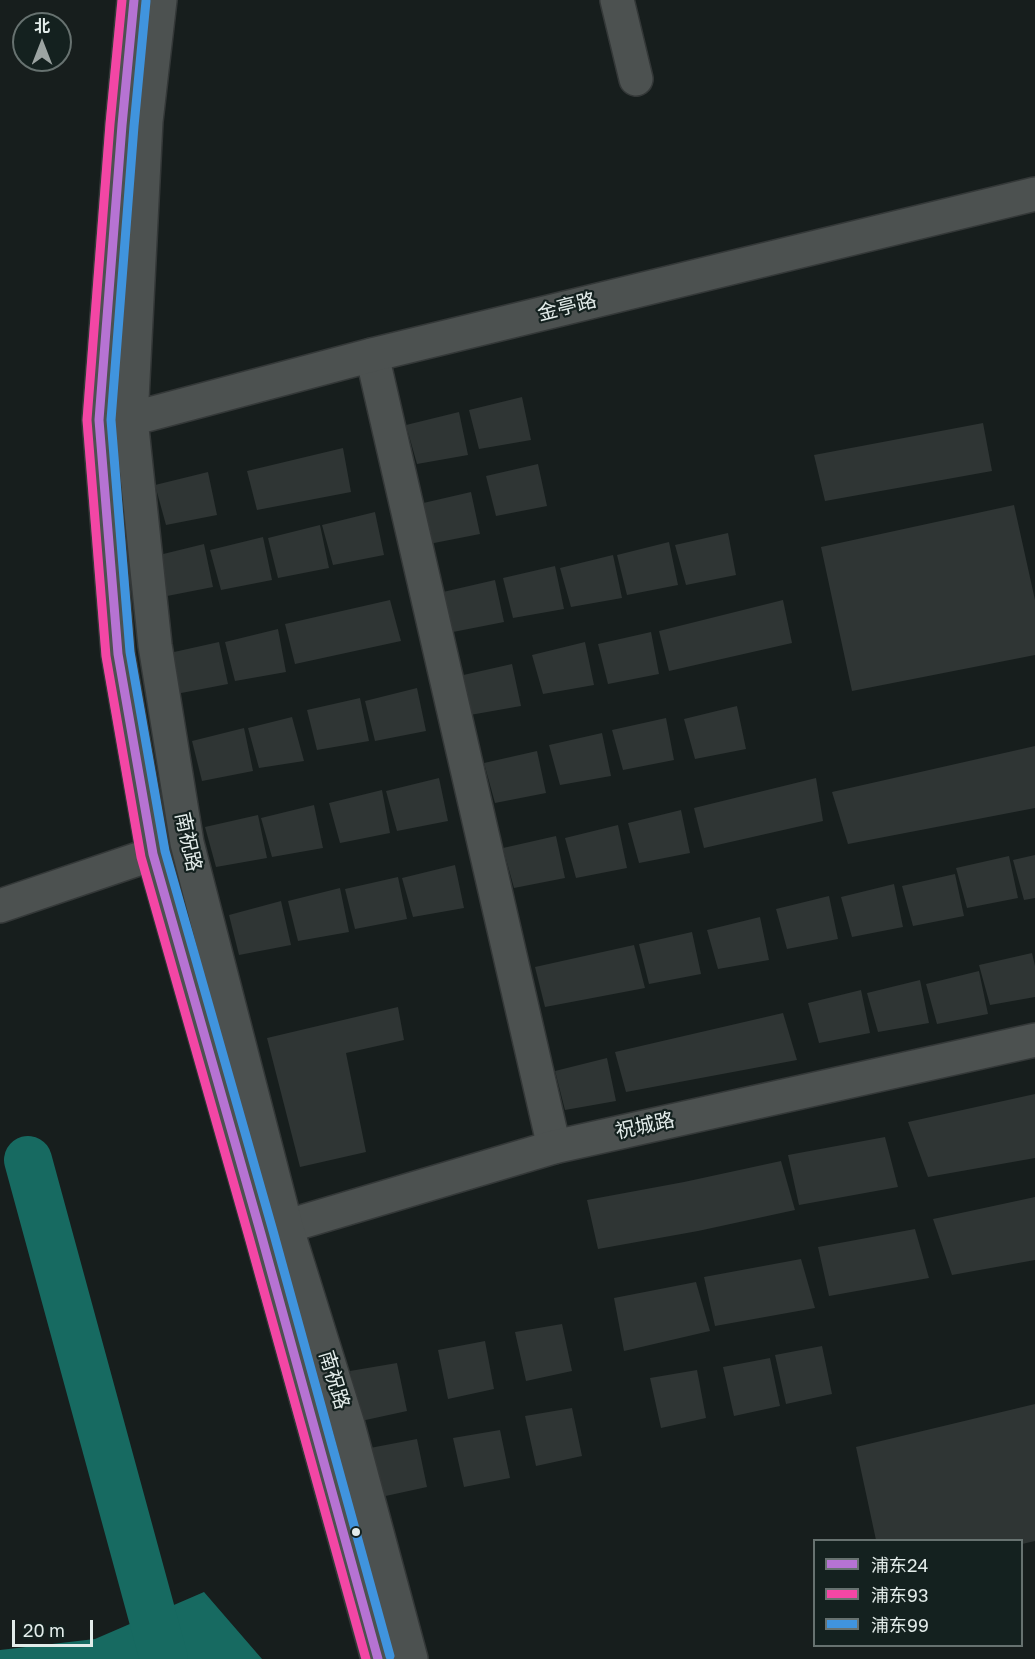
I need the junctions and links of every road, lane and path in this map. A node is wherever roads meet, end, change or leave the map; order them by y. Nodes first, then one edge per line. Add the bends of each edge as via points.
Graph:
1 (134, 0) edge
2 (160, 0) edge
3 (617, 0) edge
4 (636, 79) dead end
5 (1035, 194) edge
6 (372, 355) junction
7 (131, 419) junction
8 (99, 420) junction
9 (153, 854) junction
10 (0, 906) edge
11 (1035, 1040) edge
12 (554, 1147) junction
13 (274, 1230) junction
14 (378, 1659) edge
15 (411, 1659) edge

1 - 8 main road, 南祝路
2 - 7 main road, 南祝路 via 146,121
3 - 4 main road
5 - 6 main road, 金亭路
6 - 7 main road, 金亭路
6 - 12 main road
7 - 8 main road, 金亭路
7 - 13 main road, 南祝路 via 155,645 187,843
8 - 9 main road, 南祝路 via 118,654
9 - 10 main road
9 - 13 main road, 南祝路
11 - 12 main road, 祝城路
12 - 13 main road, 祝城路
13 - 14 main road, 南祝路
13 - 15 main road, 南祝路 via 348,1425

